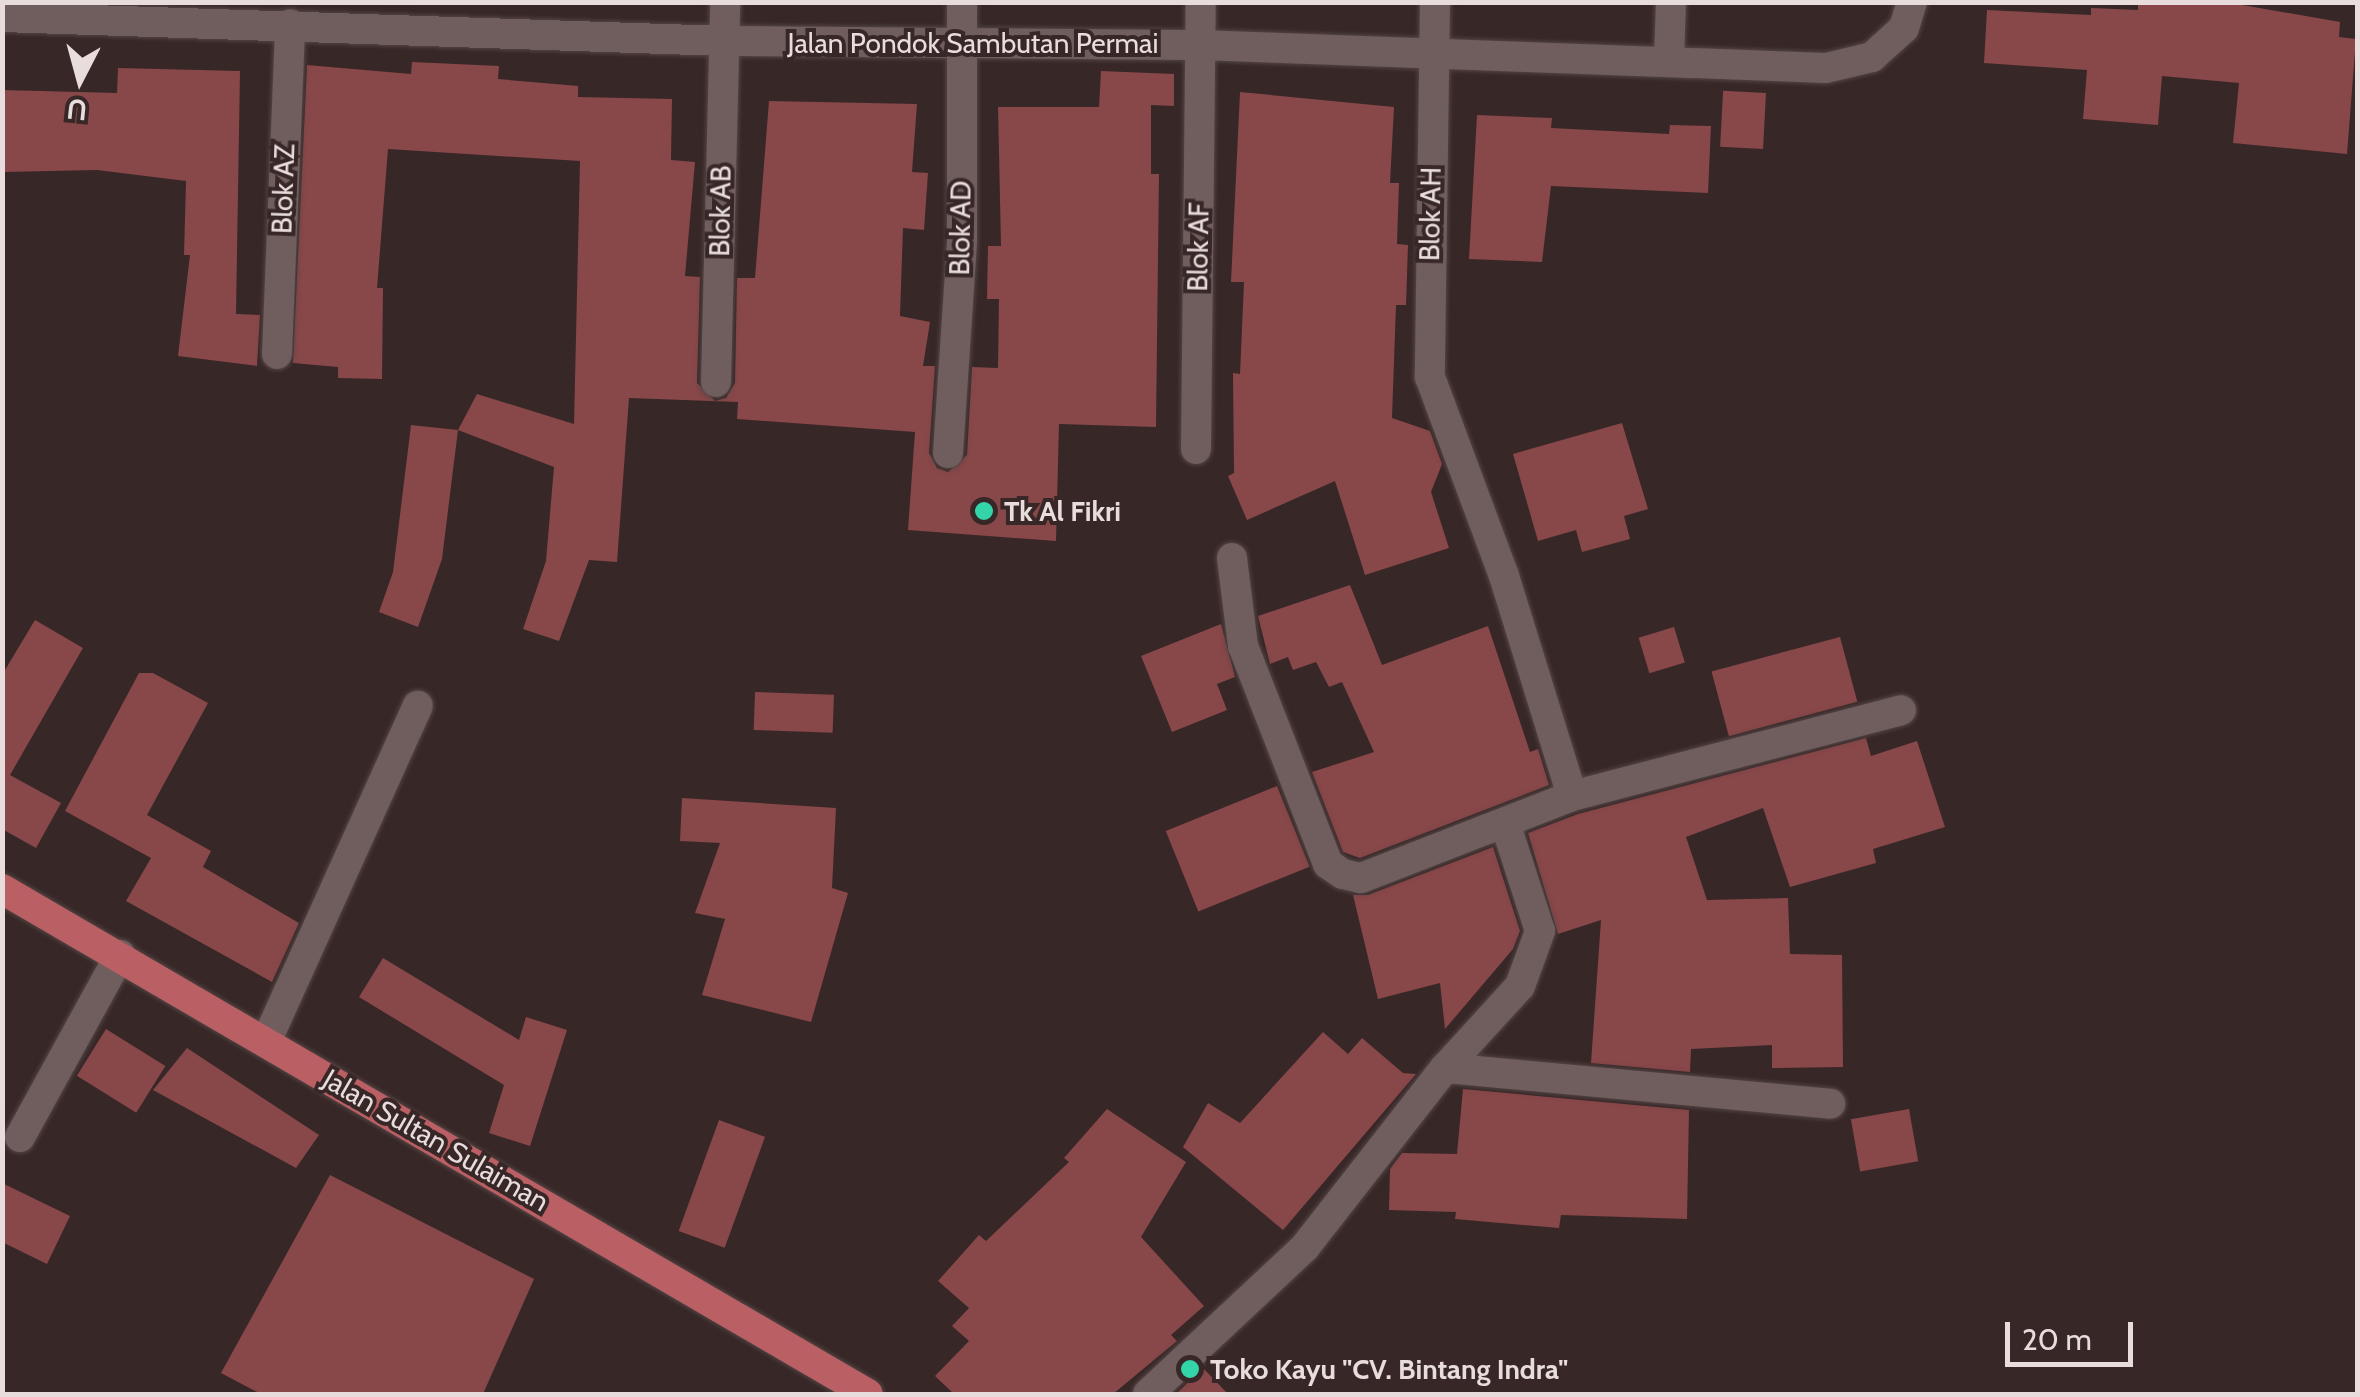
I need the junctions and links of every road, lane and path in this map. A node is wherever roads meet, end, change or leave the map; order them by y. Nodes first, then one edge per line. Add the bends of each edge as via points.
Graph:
1 (724, 2) edge
2 (962, 2) edge
3 (1202, 2) edge
4 (1435, 2) edge
5 (1671, 2) edge
6 (1912, 2) edge
7 (2, 16) edge
8 (290, 24) junction
9 (724, 41) junction
10 (960, 44) junction
11 (1200, 44) junction
12 (1433, 52) junction
13 (1669, 59) junction
14 (276, 354) dead end
15 (716, 382) dead end
16 (1196, 449) dead end
17 (948, 453) dead end
18 (1232, 558) dead end
19 (418, 706) dead end
20 (1901, 710) dead end
21 (1572, 796) junction
22 (1506, 826) junction
23 (2, 889) edge
24 (120, 955) junction
25 (266, 1042) junction
26 (1446, 1068) junction
27 (1830, 1104) dead end
28 (20, 1137) dead end
29 (868, 1394) edge
30 (1148, 1394) edge

1 - 9 street, Blok AB
2 - 10 street, Blok AD
3 - 11 street, Blok AF
4 - 12 street, Blok AH
5 - 13 street
6 - 13 street, Jalan Pondok Sambutan Permai via 1904,28 1872,58 1826,68
7 - 8 street, Jalan Pondok Sambutan Permai
8 - 9 street, Jalan Pondok Sambutan Permai
8 - 14 street, Blok AZ
9 - 10 street, Jalan Pondok Sambutan Permai
9 - 15 street, Blok AB
10 - 11 street, Jalan Pondok Sambutan Permai
10 - 17 street, Blok AD via 962,241
11 - 12 street, Jalan Pondok Sambutan Permai
11 - 16 street, Blok AF
12 - 13 street, Jalan Pondok Sambutan Permai
12 - 21 street, Blok AH via 1432,387 1504,576
18 - 22 street via 1243,646 1328,864 1360,878
19 - 25 street
20 - 21 street
21 - 22 street
22 - 26 street via 1534,899 1536,957 1520,986
23 - 24 main road, Jalan Sultan Sulaiman
24 - 25 main road, Jalan Sultan Sulaiman
24 - 28 street
25 - 29 main road, Jalan Sultan Sulaiman
26 - 27 street
26 - 30 street via 1304,1247

